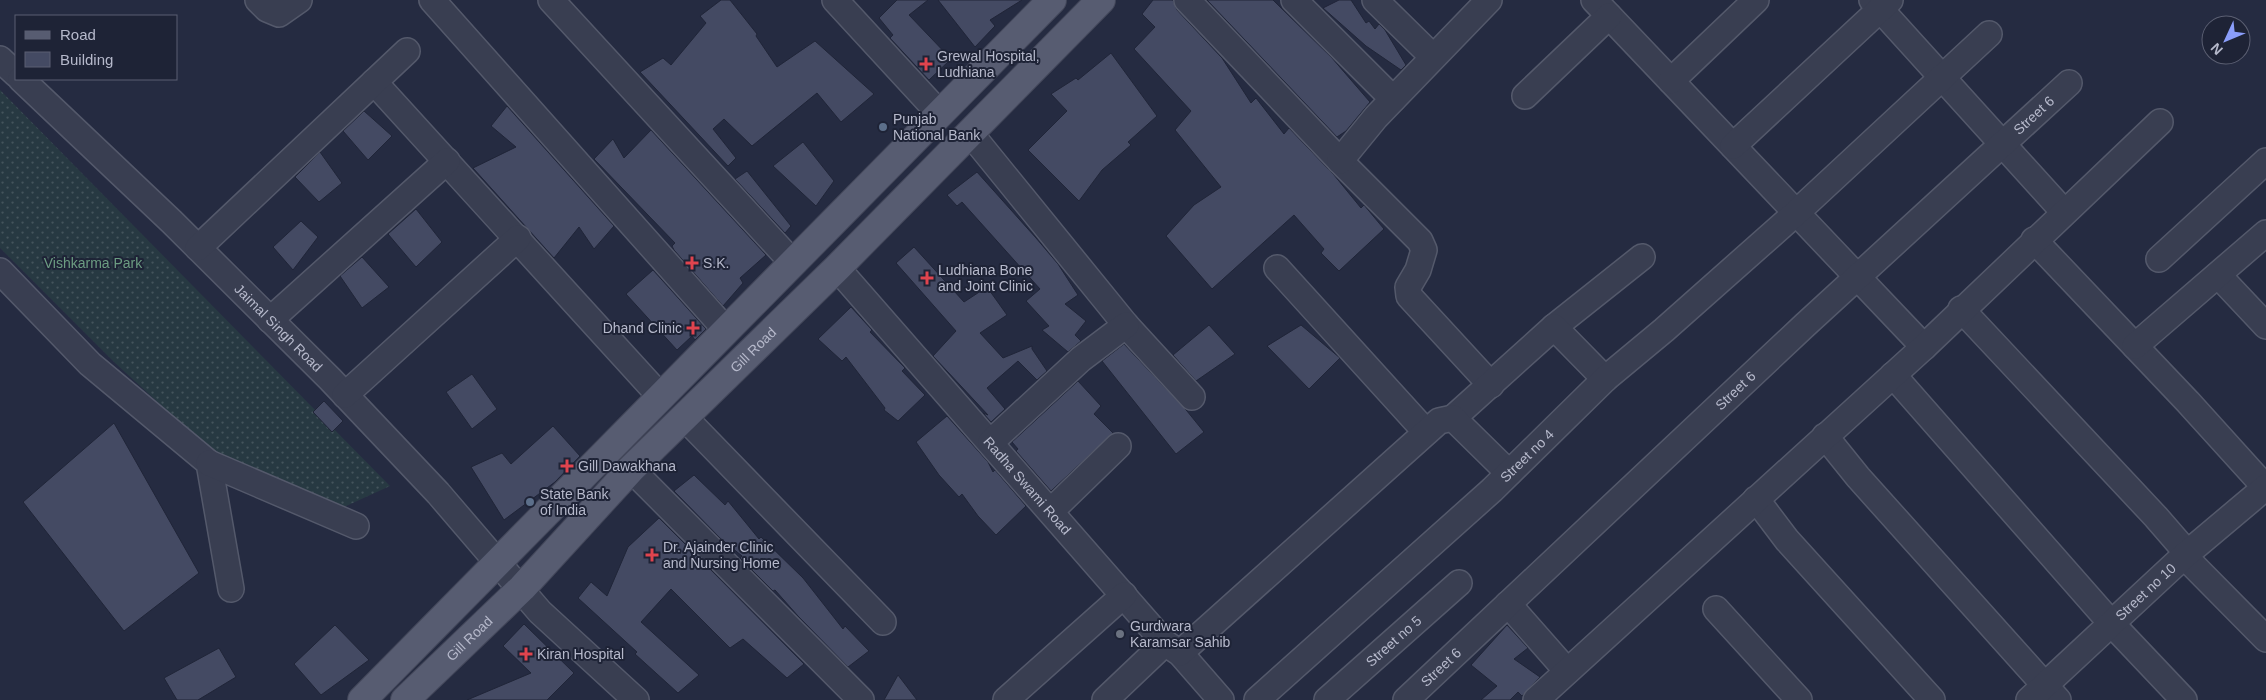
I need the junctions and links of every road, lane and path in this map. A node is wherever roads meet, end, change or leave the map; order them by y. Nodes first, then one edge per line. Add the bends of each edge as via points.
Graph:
1 (258, 0) edge
2 (300, 0) edge
3 (432, 0) edge
4 (551, 0) edge
5 (835, 0) edge
6 (1052, 0) edge
7 (1101, 0) edge
8 (1187, 0) edge
9 (1294, 0) edge
10 (1374, 0) edge
11 (1489, 0) edge
12 (1756, 0) edge
13 (1881, 3) edge
14 (1602, 8) edge
15 (1989, 34) dead end
16 (407, 51) dead end
17 (1433, 57) junction
18 (0, 59) edge
19 (15, 73) edge
20 (1941, 77) junction
21 (22, 80) edge
22 (1670, 80) junction
23 (374, 82) junction
24 (2069, 83) dead end
25 (1524, 96) dead end
26 (1393, 99) junction
27 (940, 114) junction
28 (2160, 122) dead end
29 (970, 133) junction
30 (2003, 144) junction
31 (1733, 146) junction
32 (447, 161) junction
33 (1340, 161) junction
34 (2266, 161) edge
35 (2064, 212) junction
36 (1796, 213) junction
37 (2266, 233) edge
38 (518, 238) junction
39 (2034, 240) junction
40 (198, 248) junction
41 (1642, 257) dead end
42 (2160, 259) dead end
43 (793, 263) junction
44 (837, 268) junction
45 (1277, 268) dead end
46 (0, 271) edge
47 (2218, 276) junction
48 (1857, 277) junction
49 (1961, 309) junction
50 (270, 320) junction
51 (1126, 325) junction
52 (2266, 326) edge
53 (1554, 327) junction
54 (726, 330) junction
55 (2135, 346) junction
56 (1924, 347) junction
57 (1893, 375) junction
58 (1605, 379) junction
59 (1491, 384) junction
60 (345, 395) junction
61 (660, 396) junction
62 (1192, 397) dead end
63 (684, 417) junction
64 (1453, 418) junction
65 (1426, 432) junction
66 (1825, 436) junction
67 (991, 442) junction
68 (1118, 446) dead end
69 (209, 463) junction
70 (631, 469) junction
71 (1509, 474) junction
72 (2266, 487) edge
73 (1756, 499) junction
74 (1051, 511) junction
75 (356, 526) dead end
76 (2184, 556) junction
77 (499, 563) junction
78 (1460, 583) dead end
79 (522, 588) junction
80 (230, 589) dead end
81 (1124, 595) junction
82 (1508, 604) junction
83 (1716, 609) dead end
84 (883, 622) dead end
85 (2112, 623) junction
86 (2266, 639) edge
87 (1173, 648) junction
88 (1567, 671) junction
89 (2044, 695) edge
90 (362, 700) edge
91 (405, 700) edge
92 (636, 700) edge
93 (861, 700) edge
94 (1006, 700) edge
95 (1105, 700) edge
96 (1220, 700) edge
97 (1256, 700) edge
98 (1327, 700) edge
99 (1406, 700) edge
100 (1536, 700) edge
101 (1799, 700) edge
102 (1932, 700) edge
103 (2184, 700) edge

1 - 2 street via 279,14
3 - 54 street
4 - 43 street
5 - 27 street
6 - 27 main road
7 - 29 main road, Gill Road
8 - 33 street
9 - 26 street
10 - 17 street
11 - 17 street
12 - 22 street
13 - 20 street
13 - 31 street
14 - 22 street
14 - 25 street
15 - 20 street, Street no 4
16 - 23 street
17 - 26 street
18 - 19 street
20 - 30 street
20 - 36 street, Street no 4
21 - 40 street, Jaimal Singh Road
22 - 31 street
23 - 32 street
23 - 40 street
24 - 30 street, Street 6
26 - 33 street
27 - 43 main road
28 - 35 street
29 - 44 main road, Gill Road
29 - 51 street
30 - 35 street
30 - 48 street, Street 6
31 - 36 street
32 - 38 street
32 - 50 street
33 - 59 street via 1420,242 1424,250 1408,287 1409,296
34 - 42 street
35 - 39 street
36 - 48 street
36 - 58 street, Street no 4
37 - 47 street
38 - 60 street
38 - 61 street
39 - 49 street
39 - 55 street
40 - 50 street, Jaimal Singh Road
41 - 53 street
43 - 54 main road
44 - 63 main road, Gill Road
44 - 67 street, Radha Swami Road
45 - 65 street
46 - 69 street via 90,364
47 - 52 street
47 - 55 street
48 - 56 street
48 - 82 street, Street 6
49 - 56 street
49 - 76 street via 2156,517 2182,547
50 - 60 street, Jaimal Singh Road
51 - 62 street
51 - 67 street via 1082,359
53 - 58 street
53 - 59 street
54 - 61 main road
55 - 72 street
56 - 57 street
57 - 66 street
57 - 85 street
58 - 71 street, Street no 4
59 - 64 street
60 - 77 street, Jaimal Singh Road
61 - 77 main road
63 - 70 main road, Gill Road
63 - 84 street
64 - 65 street via 1439,421
64 - 71 street
65 - 87 street
66 - 73 street
66 - 89 street
67 - 74 street, Radha Swami Road
68 - 74 street
69 - 75 street
69 - 80 street
70 - 79 main road, Gill Road
70 - 93 street
71 - 97 street, Street no 4
72 - 76 street, Street no 10
73 - 88 street
73 - 102 street via 1787,540
74 - 81 street, Radha Swami Road
76 - 85 street, Street no 10
76 - 86 street
77 - 79 street, Jaimal Singh Road
77 - 90 main road
78 - 98 street, Street no 5
79 - 91 main road, Gill Road
79 - 92 street, Jaimal Singh Road via 540,612
81 - 87 street, Radha Swami Road
81 - 94 street
82 - 88 street
82 - 99 street, Street 6
83 - 101 street
85 - 89 street, Street no 10
85 - 103 street
87 - 95 street
87 - 96 street, Radha Swami Road
88 - 100 street

